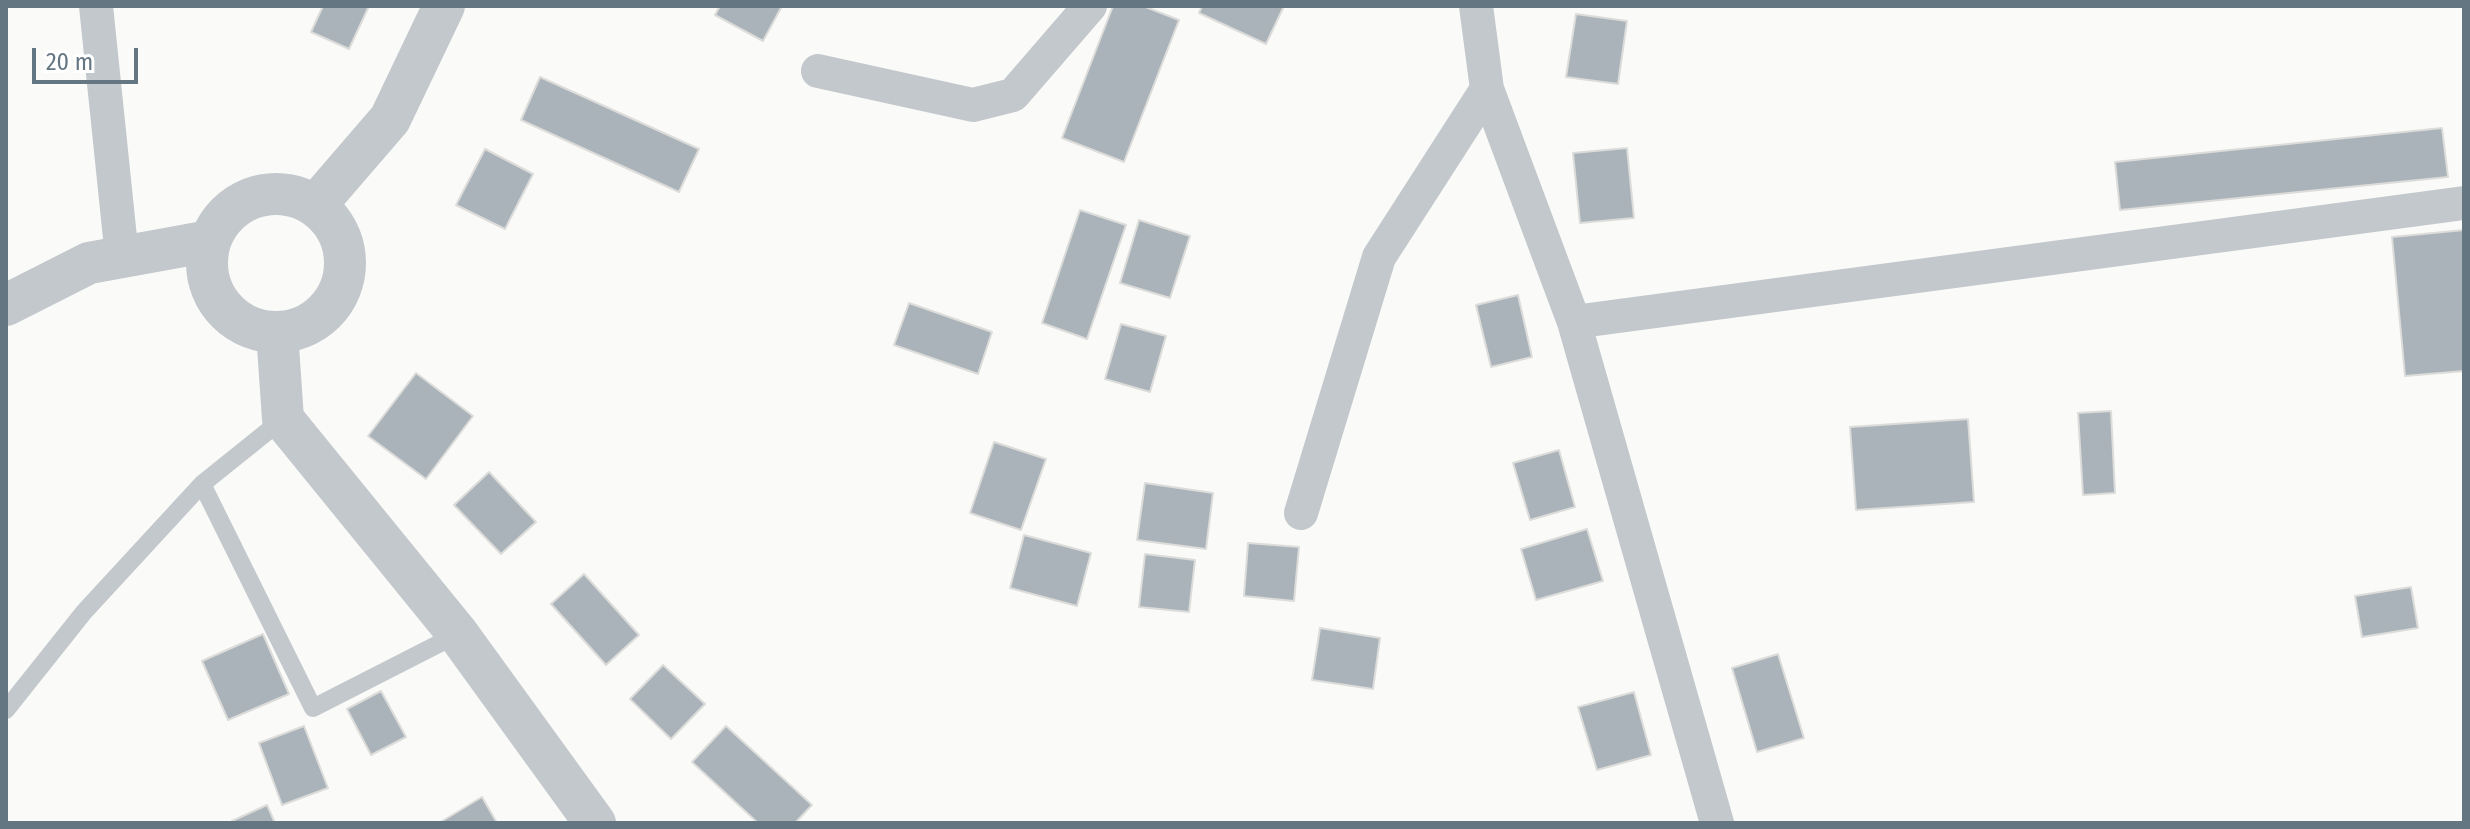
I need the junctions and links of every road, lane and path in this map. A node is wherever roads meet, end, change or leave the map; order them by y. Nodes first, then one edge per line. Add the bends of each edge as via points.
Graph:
1 (96, 6) edge
2 (444, 6) edge
3 (1090, 6) edge
4 (1476, 6) edge
5 (818, 71) dead end
6 (1487, 89) junction
7 (2464, 203) edge
8 (315, 206) junction
9 (210, 241) junction
10 (122, 257) junction
11 (6, 305) edge
12 (1574, 322) junction
13 (277, 332) junction
14 (283, 419) junction
15 (202, 484) junction
16 (1301, 513) dead end
17 (458, 634) junction
18 (6, 710) edge
19 (595, 823) edge
20 (1717, 823) edge

1 - 10 street
2 - 8 street via 390,119
3 - 5 street via 1013,95 973,105
4 - 6 street
6 - 12 street
6 - 16 street via 1379,257
7 - 12 street
8 - 9 street via 283,194 251,198 226,216
8 - 13 street via 337,230 346,258 344,282 330,307 306,326
9 - 10 street
9 - 13 street via 207,270 218,300 234,318
10 - 11 street via 89,263
12 - 20 street
13 - 14 street
14 - 15 lane
14 - 17 street
15 - 17 lane via 313,708
15 - 18 lane via 84,612
17 - 19 street

